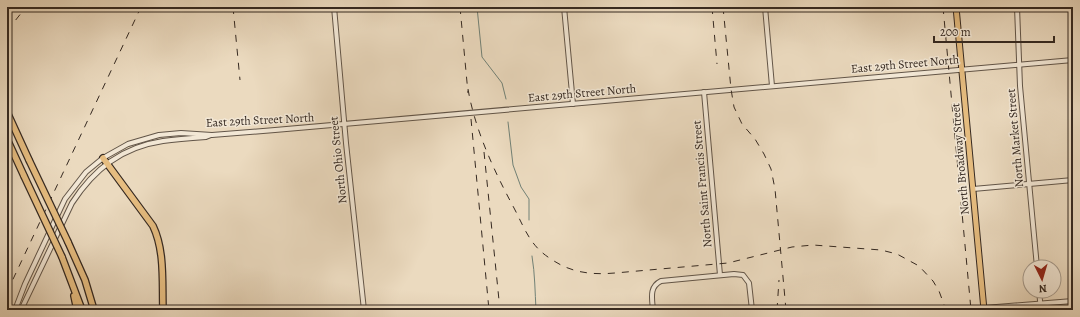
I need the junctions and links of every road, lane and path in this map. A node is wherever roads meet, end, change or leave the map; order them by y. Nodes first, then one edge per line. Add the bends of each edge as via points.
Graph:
1 (334, 7) edge
2 (564, 7) edge
3 (765, 7) edge
4 (956, 7) edge
5 (1017, 7) edge
6 (1073, 60) edge
7 (1019, 64) junction
8 (962, 69) junction
9 (772, 86) junction
10 (704, 92) junction
11 (573, 104) junction
12 (7, 112) edge
13 (344, 124) junction
14 (212, 135) junction
15 (7, 139) edge
16 (101, 160) junction
17 (107, 164) junction
18 (1073, 180) edge
19 (1029, 184) junction
20 (973, 189) junction
21 (1036, 259) edge
22 (720, 275) junction
23 (72, 280) junction
24 (1040, 299) edge
25 (1073, 301) edge
26 (1040, 304) junction
27 (984, 309) edge
28 (15, 310) edge
29 (21, 310) edge
30 (77, 310) edge
31 (82, 310) edge
32 (94, 310) edge
33 (163, 310) edge
34 (364, 310) edge
35 (653, 310) edge
36 (752, 310) edge
37 (1041, 310) edge

1 - 13 street, North Ohio Street
2 - 11 street
3 - 9 street
4 - 8 main road, North Broadway Street
5 - 7 street, North Market Street
6 - 7 street, East 29th Street North
7 - 8 street, East 29th Street North
7 - 19 street, North Market Street
8 - 9 street, East 29th Street North
8 - 20 main road, North Broadway Street
9 - 10 street, East 29th Street North
10 - 11 street, East 29th Street North
10 - 22 street, North Saint Francis Street
11 - 13 street, East 29th Street North
12 - 32 highway, bridge via 69,241
13 - 14 street, East 29th Street North
13 - 34 street, North Ohio Street
14 - 16 street, East 29th Street North via 159,135 128,144
14 - 17 street via 143,145 121,154
15 - 23 highway, bridge
16 - 17 highway
16 - 28 street, East 29th Street North via 86,172 65,199
17 - 29 street via 82,186
17 - 33 highway via 156,232 160,252
18 - 19 street
19 - 20 street
19 - 21 street, North Market Street
20 - 27 main road, North Broadway Street
22 - 35 street via 661,281 652,288
22 - 36 street via 734,274 746,278 749,283
23 - 30 highway
23 - 31 highway
24 - 26 street
25 - 26 street
26 - 27 street
26 - 37 street

